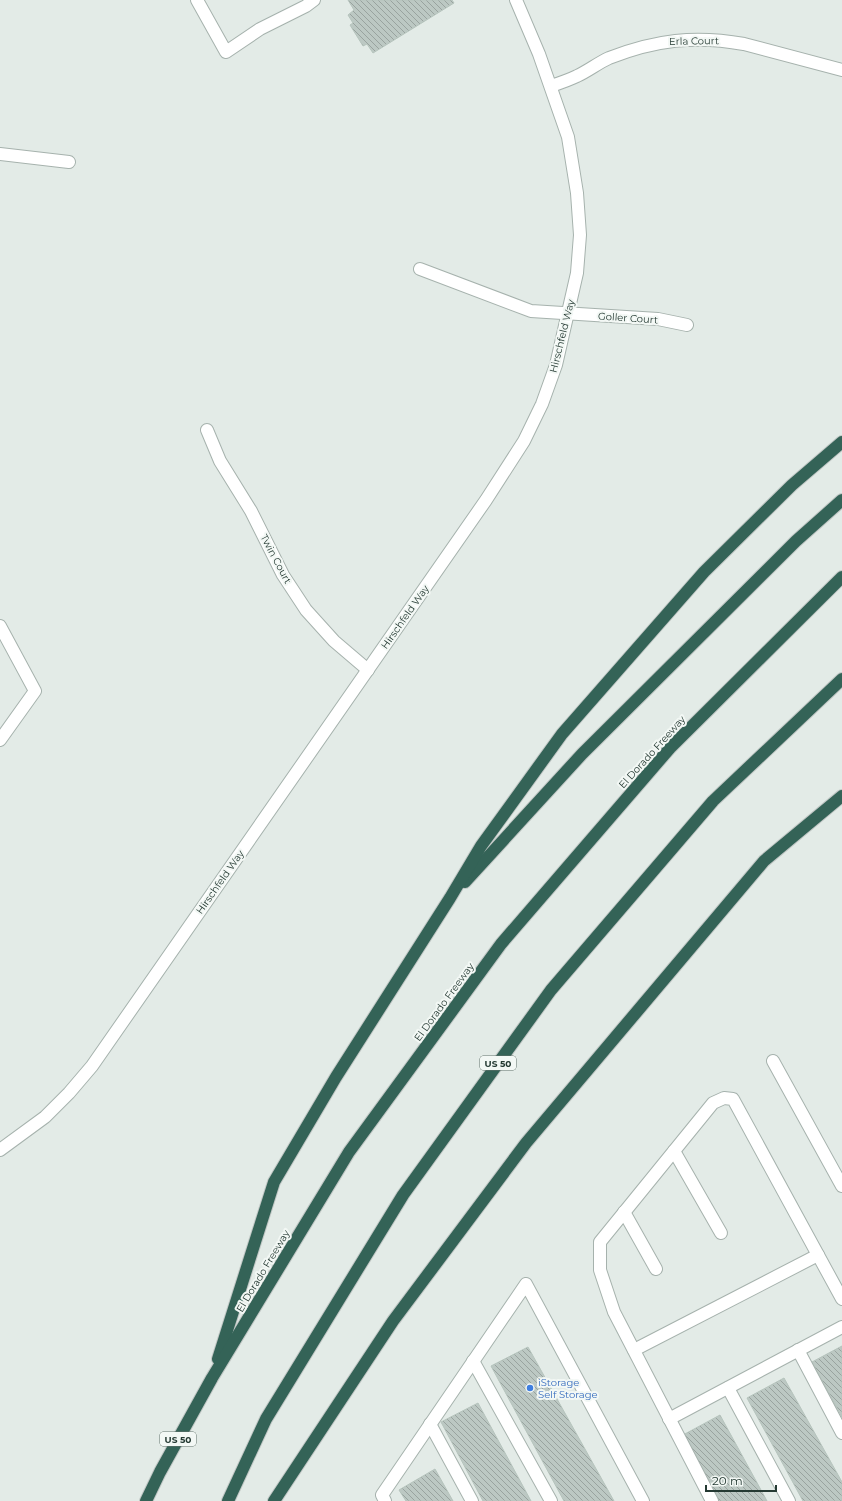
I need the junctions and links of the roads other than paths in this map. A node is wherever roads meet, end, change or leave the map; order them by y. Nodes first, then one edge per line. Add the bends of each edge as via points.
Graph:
1 (197, 0) edge
2 (314, 0) edge
3 (516, 0) edge
4 (842, 70) edge
5 (551, 86) junction
6 (0, 154) edge
7 (69, 162) dead end
8 (420, 269) dead end
9 (569, 314) junction
10 (687, 325) dead end
11 (206, 430) dead end
12 (842, 442) edge
13 (842, 500) edge
14 (842, 578) edge
15 (0, 626) edge
16 (368, 670) junction
17 (842, 679) edge
18 (0, 740) edge
19 (842, 796) edge
20 (450, 898) junction
21 (773, 1062) dead end
22 (0, 1150) edge
23 (674, 1151) junction
24 (842, 1186) edge
25 (624, 1212) junction
26 (721, 1233) dead end
27 (818, 1255) junction
28 (656, 1269) dead end
29 (842, 1299) edge
30 (842, 1327) edge
31 (634, 1350) junction
32 (798, 1350) junction
33 (473, 1360) junction
34 (212, 1378) junction
35 (728, 1388) junction
36 (669, 1419) junction
37 (430, 1424) junction
38 (842, 1433) edge
39 (382, 1499) edge
40 (146, 1501) edge
41 (228, 1501) edge
42 (274, 1501) edge
43 (472, 1501) edge
44 (551, 1501) edge
45 (643, 1501) edge
46 (712, 1501) edge
47 (789, 1501) edge

1 - 2 street via 226,52 260,29
3 - 5 street, Hirschfeld Way
4 - 5 street, Erla Court via 744,44 696,39 642,46 607,59 576,77
5 - 9 street, Hirschfeld Way via 568,137 578,200 580,235 577,274
6 - 7 street
8 - 9 street, Goller Court via 530,310
9 - 10 street, Goller Court via 658,319
9 - 16 street, Hirschfeld Way via 556,365 542,404 524,441
11 - 16 street, Twin Court via 220,461 251,511 283,575 306,610 334,641
12 - 20 highway via 792,485 704,572 562,734 481,846
13 - 20 highway via 796,541 582,754
14 - 34 highway, El Dorado Freeway / US 50 via 670,748 501,944 348,1152
15 - 18 street via 35,691
16 - 22 street, Hirschfeld Way via 92,1066 70,1093 45,1117
17 - 41 highway, US 50 via 714,801 551,990 403,1195 266,1419
19 - 42 highway via 764,861 526,1143 394,1321
20 - 34 highway via 336,1077 274,1182
21 - 24 street
23 - 25 street
23 - 26 street
23 - 27 street via 713,1103 724,1098 733,1099
25 - 28 street
25 - 31 street via 600,1242 600,1270 614,1312
27 - 29 street
27 - 31 street
30 - 32 street
31 - 36 street
32 - 35 street
32 - 38 street
33 - 37 street
33 - 44 street
33 - 45 street via 526,1284
34 - 40 highway, El Dorado Freeway / US 50
35 - 36 street
35 - 47 street
36 - 46 street
37 - 39 street
37 - 43 street

